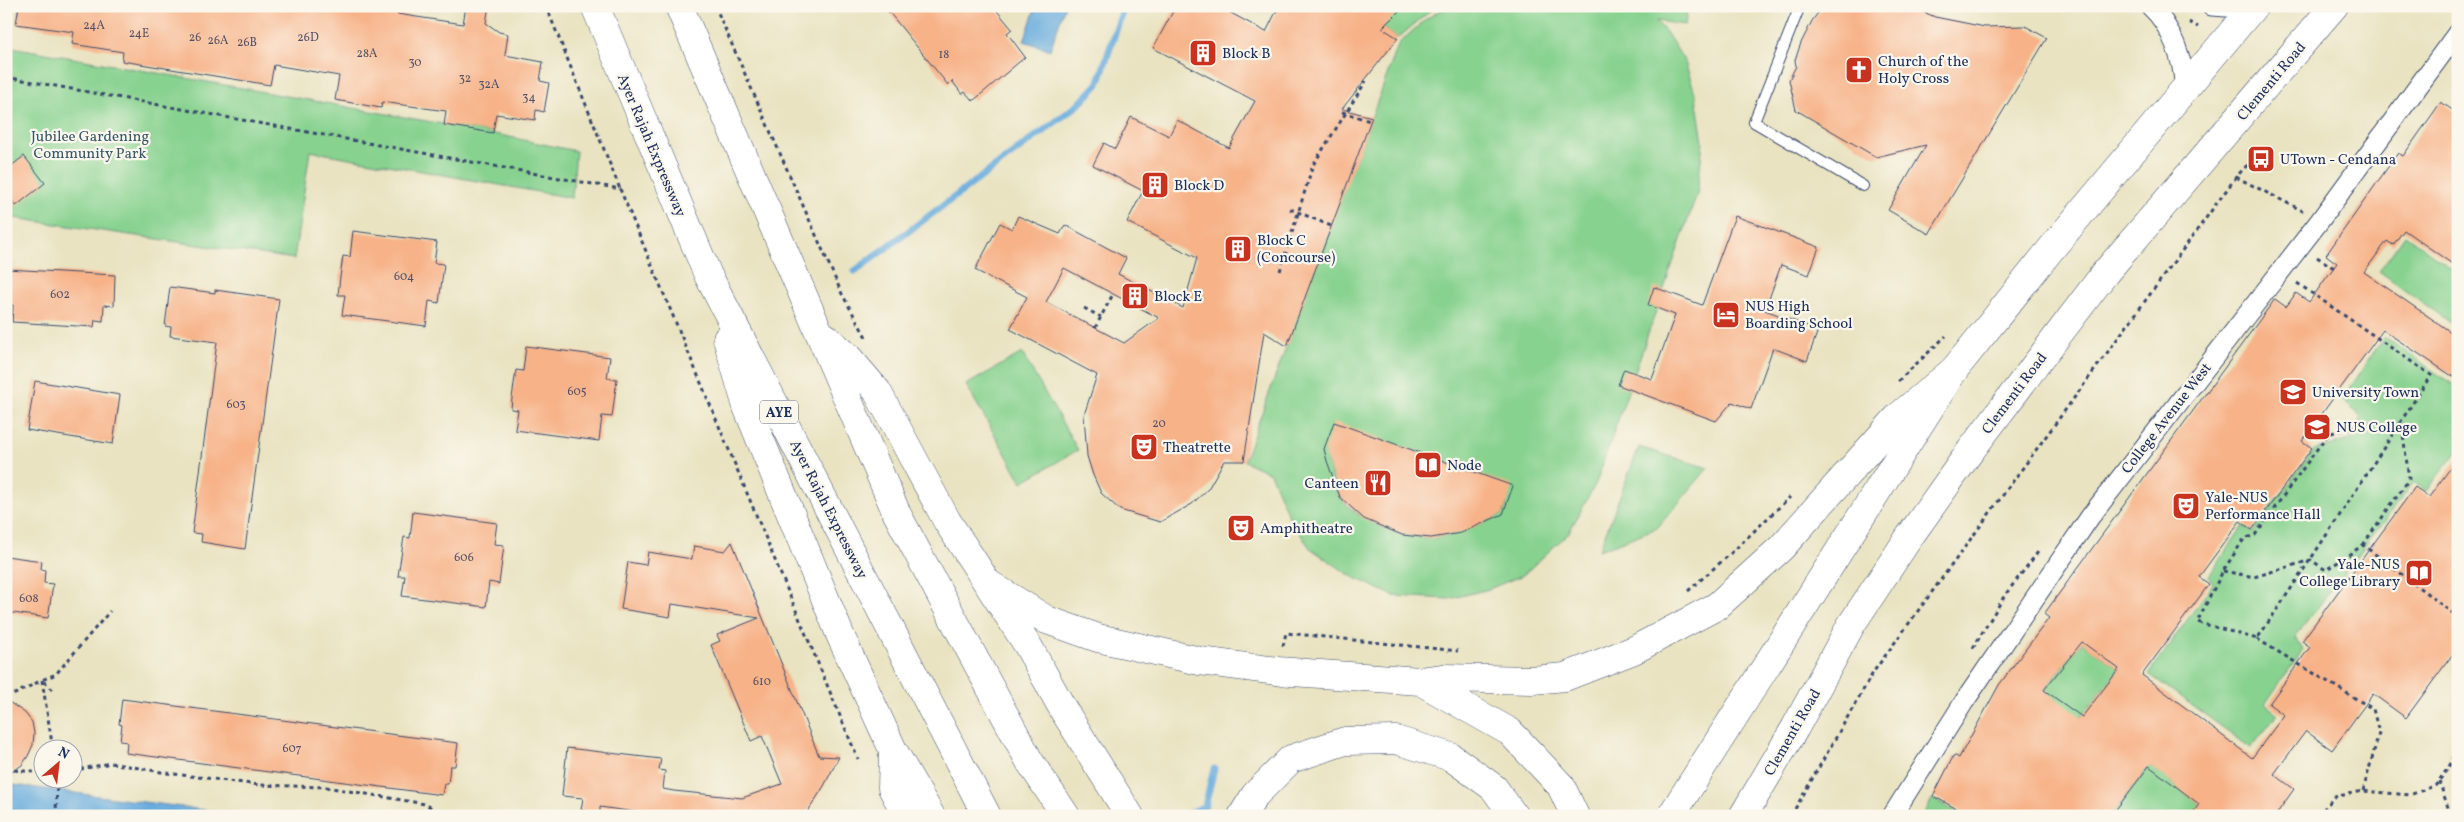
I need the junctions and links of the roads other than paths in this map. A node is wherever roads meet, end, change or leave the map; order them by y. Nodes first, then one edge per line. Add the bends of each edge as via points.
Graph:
1 (595, 6) edge
2 (679, 6) edge
3 (1800, 6) edge
4 (2150, 6) edge
5 (2212, 6) edge
6 (2247, 6) edge
7 (2254, 6) edge
8 (2334, 6) edge
9 (2458, 32) edge
10 (2184, 90) junction
11 (1863, 186) dead end
12 (708, 275) junction
13 (819, 332) junction
14 (1954, 370) junction
15 (989, 584) junction
16 (1420, 681) junction
17 (893, 750) junction
18 (907, 816) edge
19 (932, 816) edge
20 (987, 816) edge
21 (1066, 816) edge
22 (1130, 816) edge
23 (1242, 816) edge
24 (1514, 816) edge
25 (1575, 816) edge
26 (1671, 816) edge
27 (1743, 816) edge
28 (1892, 816) edge

1 - 12 main road, Ayer Rajah Expressway / AYE
2 - 13 main road
3 - 11 lane via 1754,122
4 - 10 street via 2171,35 2184,76
5 - 6 street
7 - 10 main road
8 - 27 main road, Clementi Road via 2105,273 1971,450 1851,626
9 - 28 street, College Avenue West via 2318,222 2090,517 1964,702
10 - 14 main road
12 - 17 main road via 747,407 841,636
12 - 20 main road, Ayer Rajah Expressway / AYE
13 - 15 main road via 870,380 947,520
13 - 21 main road via 897,514 1030,762
14 - 16 main road via 1898,417 1781,548 1717,606 1634,650 1565,677
14 - 26 main road
15 - 16 main road via 1046,620 1098,638 1200,661 1278,671
15 - 22 main road
16 - 25 main road via 1510,732 1561,786
17 - 18 main road via 892,788
17 - 19 main road
23 - 24 main road via 1255,794 1291,759 1346,741 1396,740 1451,757 1494,788

